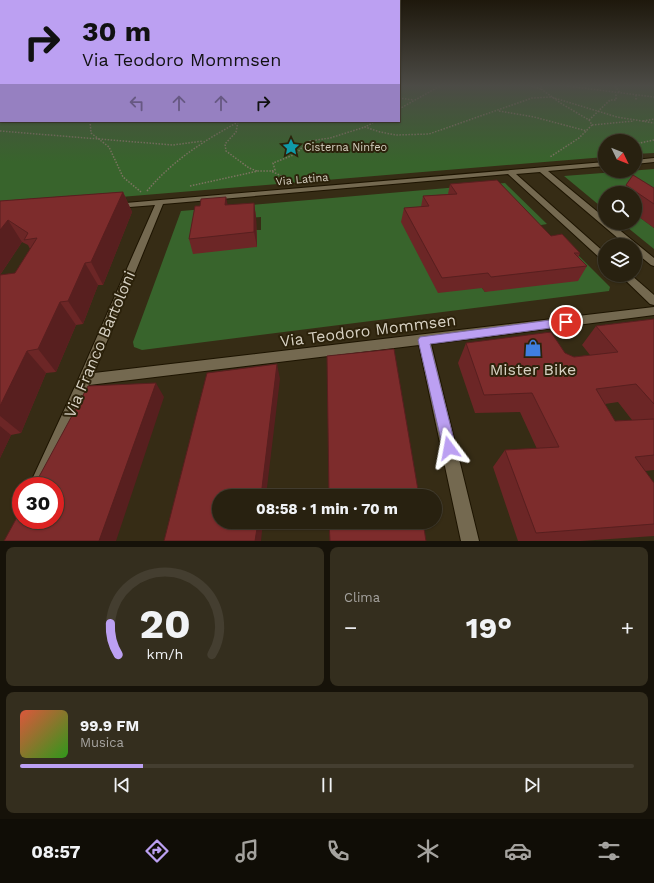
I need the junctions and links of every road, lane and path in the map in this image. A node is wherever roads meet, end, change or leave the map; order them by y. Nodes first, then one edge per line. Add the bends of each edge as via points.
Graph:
1 (494, 111) edge
2 (504, 111) edge
3 (575, 111) edge
4 (598, 112) joint
5 (654, 119) edge
6 (589, 120) junction
7 (639, 121) junction
8 (90, 122) edge
9 (237, 122) edge
10 (239, 122) edge
11 (374, 122) edge
12 (654, 123) edge
13 (592, 125) junction
14 (365, 128) junction
15 (0, 131) edge
16 (588, 131) junction
17 (100, 140) junction
18 (203, 140) junction
19 (654, 140) edge
20 (642, 143) edge
21 (654, 160) edge
22 (549, 161) dead end
23 (642, 161) edge
24 (598, 165) edge
25 (541, 169) junction
26 (258, 171) junction
27 (271, 171) junction
28 (510, 172) junction
29 (289, 180) dead end
30 (190, 186) dead end
31 (152, 194) dead end
32 (144, 195) junction
33 (160, 202) junction
34 (108, 207) edge
35 (598, 217) edge
36 (614, 230) edge
37 (623, 238) edge
38 (598, 252) edge
39 (642, 254) edge
40 (654, 263) edge
41 (632, 282) edge
42 (654, 301) edge
43 (654, 311) edge
44 (424, 340) junction
45 (85, 380) junction
46 (41, 477) edge
47 (470, 541) edge

1 - 14 path via 428,134 413,136
2 - 16 path
3 - 6 path
4 - 6 path
4 - 7 path
5 - 7 path
6 - 13 path
7 - 12 path
7 - 13 path
8 - 17 path via 91,133
9 - 18 path
10 - 26 path via 236,133 225,144 226,151 249,168
11 - 14 path
13 - 16 path
14 - 27 path via 310,141 296,154 275,161 275,170
15 - 17 path
16 - 22 path via 551,155
17 - 18 path via 173,145
17 - 32 path via 108,147 123,177
18 - 32 path via 157,178
19 - 20 path
21 - 23 street
24 - 25 street, Via Latina
25 - 28 street, Via Latina
25 - 35 street
26 - 27 path
26 - 30 path
27 - 29 path
28 - 33 street, Via Latina
28 - 38 street
31 - 32 path
33 - 34 street, Via Latina
33 - 45 street, Via Franco Bartoloni
36 - 37 street
39 - 40 street
41 - 42 street
43 - 44 street, Via Teodoro Mommsen
44 - 45 street, Via Teodoro Mommsen
44 - 47 street
45 - 46 street, Via Franco Bartoloni

